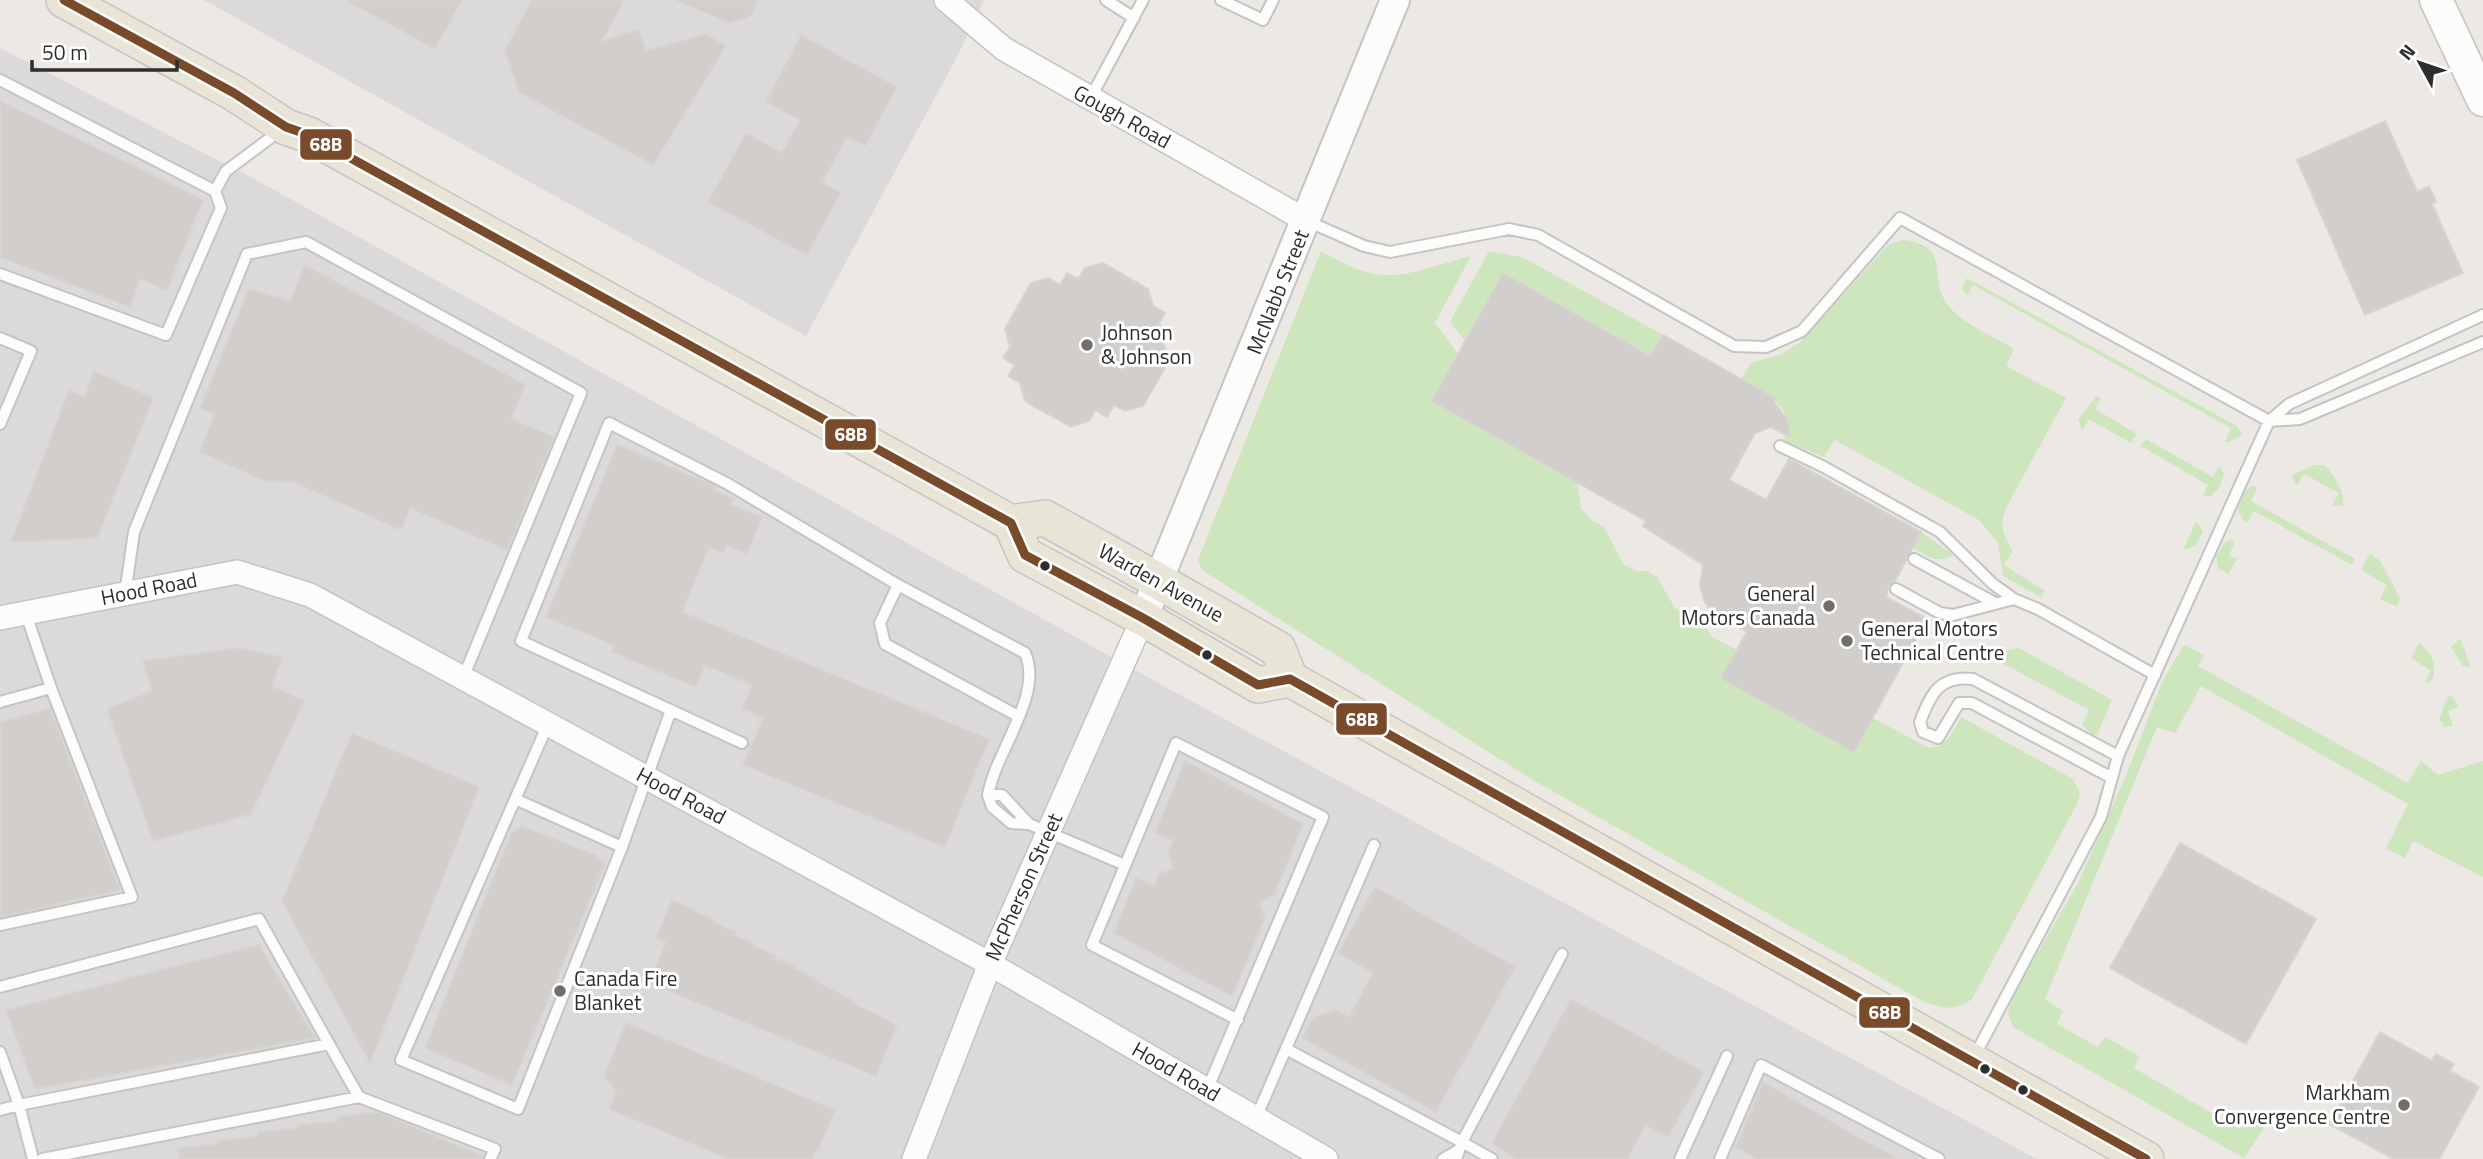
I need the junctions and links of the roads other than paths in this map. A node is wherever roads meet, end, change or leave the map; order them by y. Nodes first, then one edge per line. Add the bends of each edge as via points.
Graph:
1 (64, 0) edge
2 (946, 0) edge
3 (1106, 0) edge
4 (1143, 0) edge
5 (1221, 0) edge
6 (1273, 0) edge
7 (1395, 0) edge
8 (2436, 0) edge
9 (1134, 18) junction
10 (0, 80) edge
11 (1090, 100) junction
12 (2483, 100) edge
13 (286, 127) junction
14 (215, 191) junction
15 (1307, 221) junction
16 (0, 274) edge
17 (2483, 315) edge
18 (0, 338) edge
19 (2483, 341) edge
20 (2269, 421) junction
21 (0, 424) edge
22 (1780, 446) dead end
23 (1011, 523) junction
24 (1914, 559) dead end
25 (1159, 583) junction
26 (898, 585) junction
27 (1896, 589) dead end
28 (125, 594) junction
29 (2014, 599) junction
30 (1996, 603) junction
31 (25, 611) junction
32 (0, 618) edge
33 (1143, 618) junction
34 (2155, 674) junction
35 (463, 678) junction
36 (1290, 678) junction
37 (51, 688) junction
38 (0, 702) edge
39 (671, 710) junction
40 (1018, 716) junction
41 (548, 724) junction
42 (742, 743) dead end
43 (2118, 756) junction
44 (647, 778) junction
45 (2112, 778) junction
46 (515, 799) junction
47 (1039, 828) junction
48 (1374, 845) dead end
49 (621, 847) junction
50 (1125, 865) junction
51 (0, 925) edge
52 (1562, 954) dead end
53 (990, 964) junction
54 (0, 987) edge
55 (1238, 1020) junction
56 (329, 1044) junction
57 (1286, 1049) junction
58 (0, 1052) edge
59 (1727, 1056) dead end
60 (1972, 1059) junction
61 (1207, 1090) junction
62 (359, 1097) junction
63 (19, 1105) junction
64 (0, 1110) edge
65 (1256, 1118) junction
66 (1458, 1151) edge
67 (33, 1159) edge
68 (42, 1159) edge
69 (490, 1159) edge
70 (914, 1159) edge
71 (1326, 1159) edge
72 (1443, 1159) edge
73 (1492, 1159) edge
74 (1680, 1159) edge
75 (1720, 1159) edge
76 (1939, 1159) edge
77 (2146, 1159) edge

1 - 13 main road via 234,93
2 - 11 street, Gough Road via 1004,49
3 - 9 lane
4 - 9 lane
5 - 6 lane via 1262,20
7 - 15 street, McNabb Street
8 - 12 main road
9 - 11 lane
10 - 14 lane
11 - 15 street, Gough Road
13 - 14 lane via 226,171
13 - 23 main road via 309,135
14 - 16 lane via 221,208 166,335
15 - 20 lane via 1390,252 1509,229 1538,235 1734,346 1766,347 1802,331 1900,218
15 - 25 street, McNabb Street
17 - 20 lane via 2290,404
18 - 21 lane via 31,351
19 - 20 lane via 2300,419
20 - 34 lane
22 - 29 lane via 1940,532
23 - 25 main road, Warden Avenue via 1045,518
23 - 33 main road, Warden Avenue via 1026,555
24 - 30 lane
25 - 33 street, McNabb Street
25 - 36 main road, Warden Avenue via 1278,649
26 - 39 lane via 728,484 609,423 521,641
26 - 40 lane via 1025,653 1031,666 1030,690
26 - 40 lane via 880,623 885,644
27 - 30 lane via 1953,615
28 - 31 street, Hood Road
28 - 35 street, Hood Road via 237,572 310,595
28 - 35 lane via 134,533 247,254 306,242 581,393
29 - 30 lane
29 - 34 lane
31 - 32 street, Hood Road
31 - 37 lane
33 - 36 main road, Warden Avenue via 1258,685
33 - 47 street, McPherson Street
34 - 43 lane
35 - 41 street, Hood Road
36 - 60 main road
37 - 38 lane
37 - 51 lane via 132,897
39 - 42 lane
39 - 44 lane
40 - 47 lane via 992,773 988,795 1002,795
41 - 44 street, Hood Road
41 - 46 lane
43 - 45 lane
43 - 45 lane via 1973,679 1950,678 1941,684 1920,722 1923,732 1938,738 1959,704 1972,702
44 - 49 lane
44 - 53 street, Hood Road
45 - 60 lane via 2101,817
46 - 49 lane
46 - 49 lane via 401,1060 518,1109
47 - 50 lane
47 - 53 street, McPherson Street
48 - 57 lane
50 - 55 lane via 1092,946
50 - 55 lane via 1176,743 1323,817
52 - 66 lane
53 - 61 street, Hood Road
53 - 70 street, McPherson Street
54 - 56 lane via 259,919
55 - 61 lane
56 - 62 lane
56 - 63 lane
57 - 65 lane
57 - 66 lane
58 - 63 lane
59 - 74 lane
60 - 77 main road
61 - 65 street, Hood Road
62 - 68 lane
62 - 69 lane via 495,1149
63 - 64 lane
63 - 67 lane
65 - 71 street, Hood Road
66 - 72 lane
66 - 73 lane
75 - 76 lane via 1761,1065

